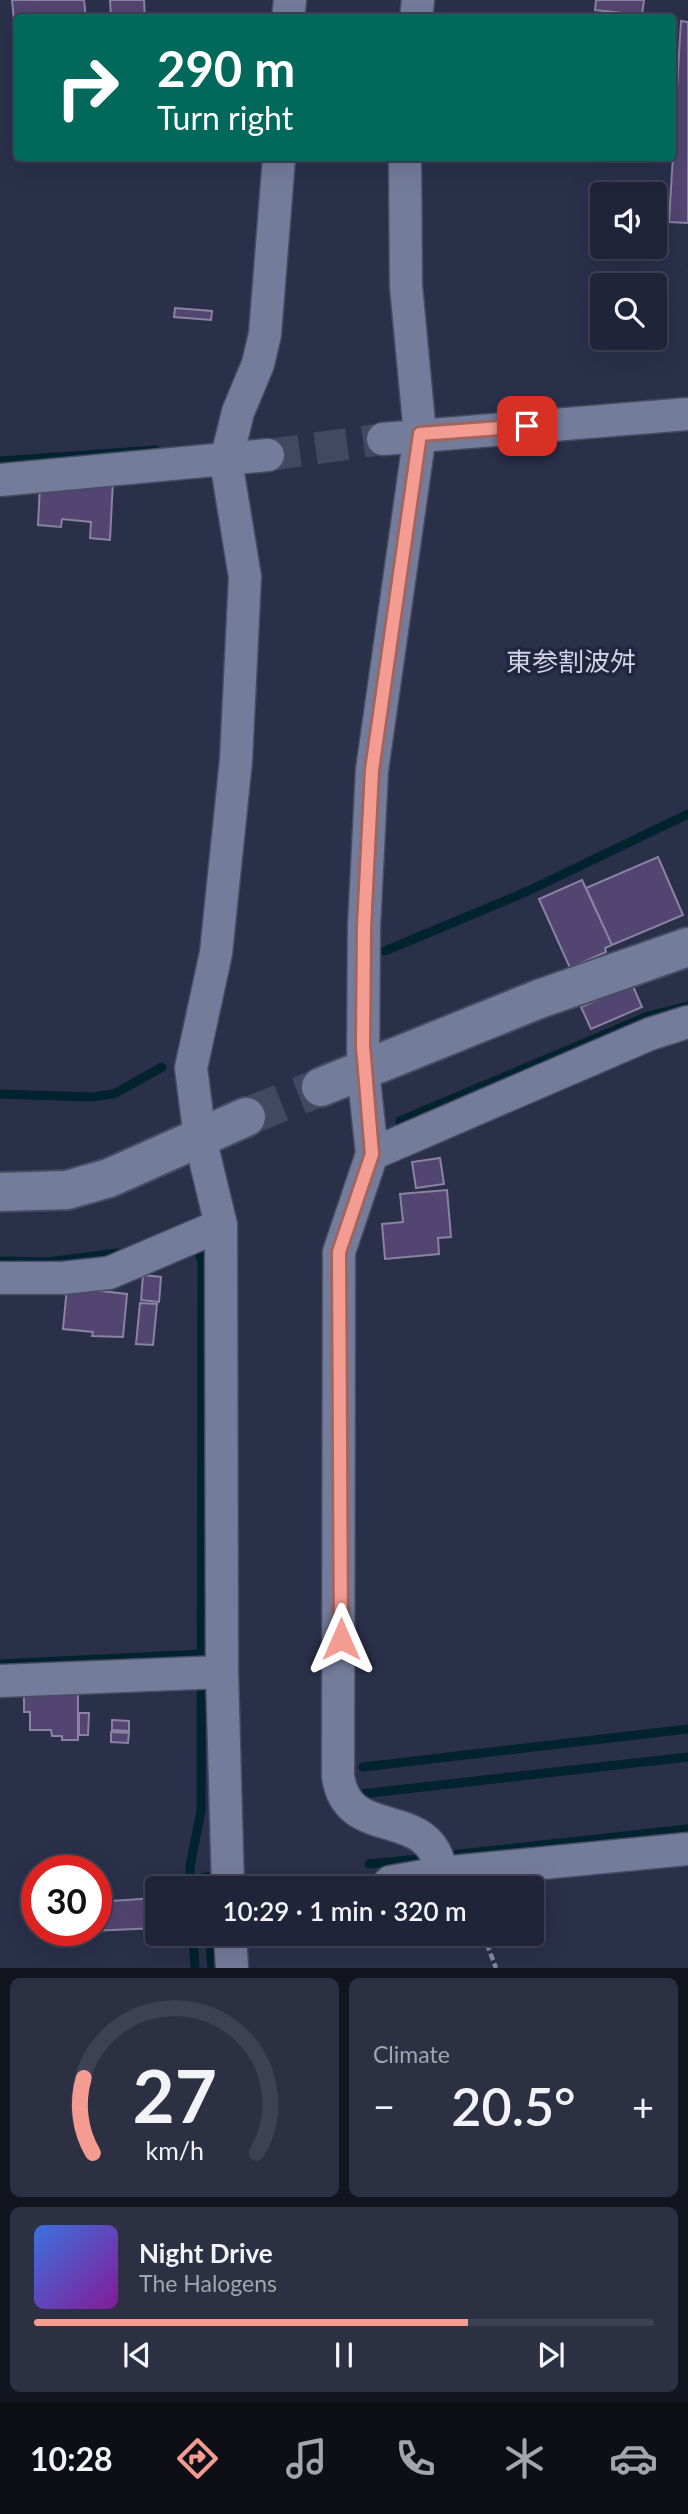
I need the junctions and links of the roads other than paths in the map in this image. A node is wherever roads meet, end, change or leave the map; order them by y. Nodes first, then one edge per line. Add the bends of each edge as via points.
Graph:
1 (279, 161) edge
2 (405, 161) edge
3 (688, 414) edge
4 (420, 434) junction
5 (383, 439) tunnel mouth
6 (268, 455) tunnel mouth
7 (226, 461) junction
8 (0, 480) edge
9 (688, 947) edge
10 (688, 1022) edge
11 (363, 1070) junction
12 (321, 1087) tunnel mouth
13 (246, 1116) tunnel mouth
14 (200, 1138) junction
15 (372, 1154) junction
16 (0, 1192) edge
17 (204, 1233) junction
18 (0, 1278) edge
19 (208, 1673) junction
20 (0, 1681) edge
21 (688, 1849) edge
22 (438, 1861) junction
23 (227, 1876) edge
24 (404, 1876) edge
25 (231, 1946) edge
26 (232, 1968) edge

1 - 7 street via 265,334
2 - 4 street via 406,286
3 - 4 street
4 - 5 street
4 - 11 street via 372,770
6 - 7 street
7 - 8 street
7 - 14 street via 245,577 236,760 216,953 191,1069
9 - 11 street via 539,999
10 - 15 street via 650,1034
11 - 12 street
11 - 15 street
13 - 14 street
14 - 16 street via 77,1187
14 - 17 street
15 - 22 street via 339,1252 338,1776 341,1795 351,1809 416,1831
17 - 18 street via 109,1273 62,1279
17 - 19 street
19 - 20 street
19 - 23 street
21 - 22 street
22 - 24 street
25 - 26 street

